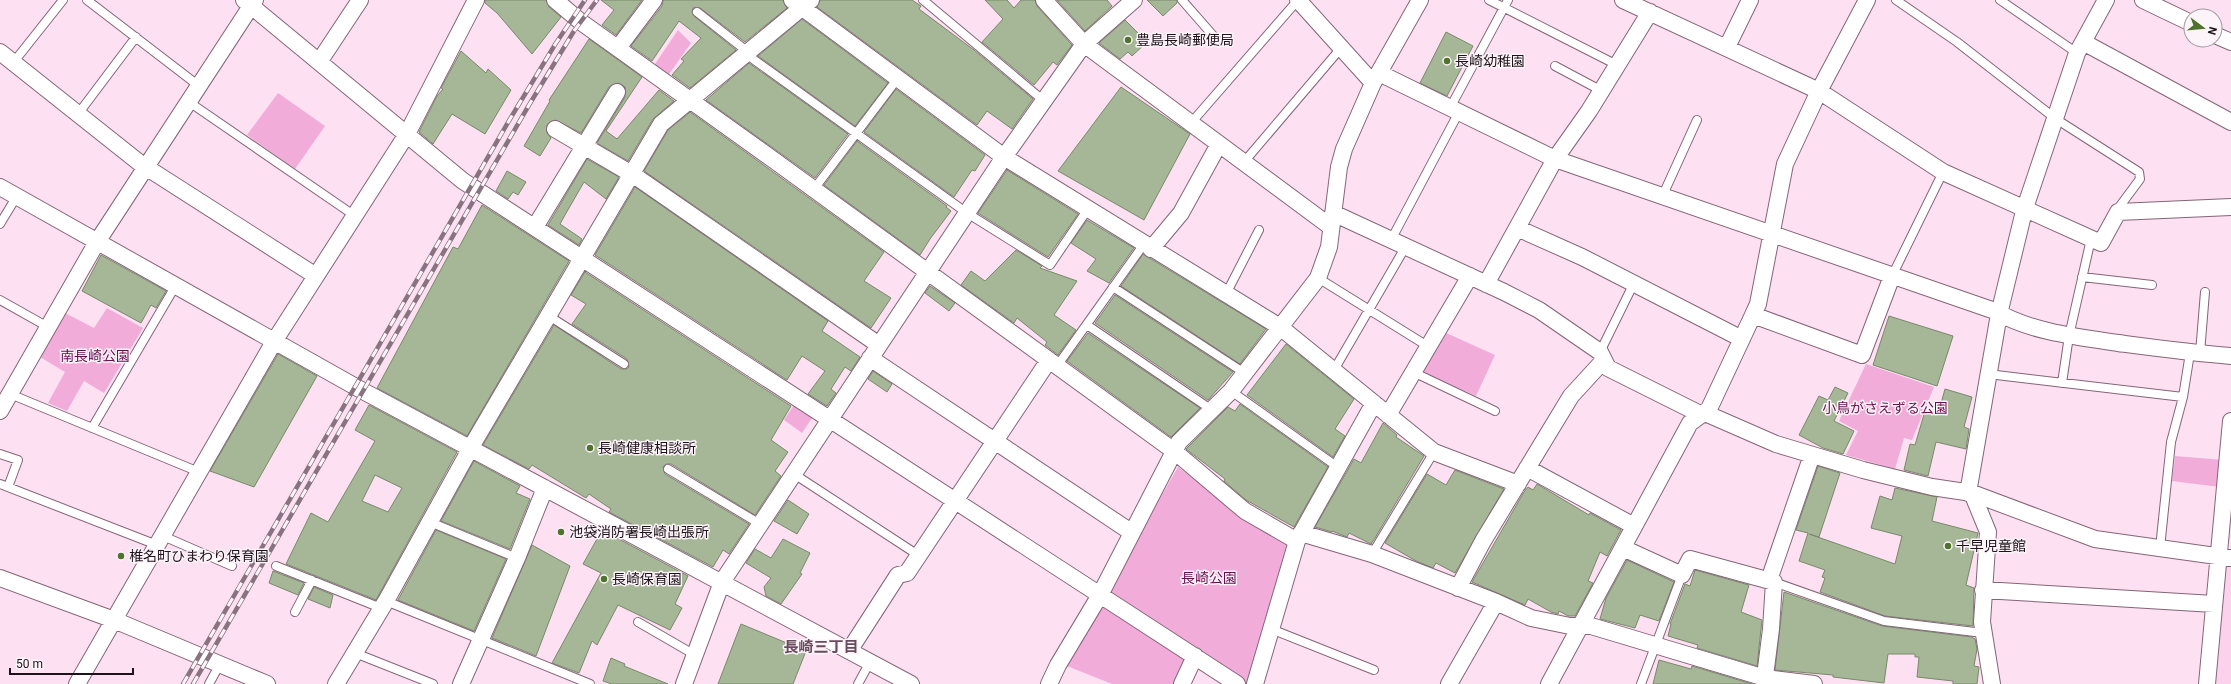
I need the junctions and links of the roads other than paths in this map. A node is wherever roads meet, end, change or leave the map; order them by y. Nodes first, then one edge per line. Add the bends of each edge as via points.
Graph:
1 (63, 0) edge
2 (87, 0) edge
3 (360, 0) edge
4 (476, 0) edge
5 (555, 0) edge
6 (654, 0) edge
7 (923, 0) edge
8 (1044, 0) edge
9 (1134, 0) edge
10 (1182, 0) edge
11 (1298, 0) edge
12 (1420, 0) edge
13 (1489, 0) edge
14 (1624, 0) edge
15 (1750, 0) edge
16 (1867, 0) edge
17 (1896, 0) edge
18 (2000, 0) edge
19 (2106, 0) edge
20 (2143, 0) edge
21 (250, 2) edge
22 (802, 3) edge
23 (1506, 4) edge
24 (697, 12) dead end
25 (1650, 12) junction
26 (2183, 19) edge
27 (136, 37) junction
28 (1217, 40) dead end
29 (1084, 44) junction
30 (1727, 47) junction
31 (2080, 47) junction
32 (618, 48) junction
33 (1341, 48) junction
34 (0, 52) edge
35 (747, 53) junction
36 (13, 62) junction
37 (319, 62) junction
38 (1617, 65) junction
39 (1556, 66) dead end
40 (898, 78) junction
41 (1376, 78) junction
42 (199, 86) junction
43 (1602, 91) junction
44 (1819, 91) junction
45 (617, 92) dead end
46 (690, 99) junction
47 (1044, 101) junction
48 (189, 102) junction
49 (1455, 110) junction
50 (78, 114) junction
51 (2056, 119) junction
52 (1697, 120) dead end
53 (2231, 122) edge
54 (1191, 123) junction
55 (555, 129) dead end
56 (856, 133) junction
57 (407, 134) junction
58 (1219, 144) junction
59 (584, 146) junction
60 (1004, 157) junction
61 (1555, 158) junction
62 (1244, 162) junction
63 (146, 168) junction
64 (1943, 172) junction
65 (632, 174) junction
66 (0, 187) edge
67 (814, 189) junction
68 (16, 196) junction
69 (1662, 197) junction
70 (2231, 207) edge
71 (1088, 209) junction
72 (2024, 211) junction
73 (2118, 212) junction
74 (967, 213) junction
75 (355, 216) junction
76 (1332, 220) junction
77 (0, 224) edge
78 (534, 227) junction
79 (1517, 228) junction
80 (1259, 230) dead end
81 (1772, 234) junction
82 (2091, 239) junction
83 (97, 242) junction
84 (1399, 243) junction
85 (1148, 247) junction
86 (583, 258) junction
87 (928, 272) junction
88 (316, 276) junction
89 (1470, 276) junction
90 (1892, 276) junction
91 (2082, 277) junction
92 (1318, 278) junction
93 (1634, 283) junction
94 (1486, 284) junction
95 (176, 285) junction
96 (2152, 285) dead end
97 (1113, 287) junction
98 (2205, 292) dead end
99 (1226, 294) junction
100 (0, 300) edge
101 (1369, 310) junction
102 (1999, 314) junction
103 (1753, 315) junction
104 (549, 316) junction
105 (1086, 325) junction
106 (48, 327) junction
107 (1280, 327) junction
108 (2069, 336) junction
109 (1742, 339) junction
110 (275, 340) junction
111 (879, 345) junction
112 (1429, 346) junction
113 (2195, 353) junction
114 (1602, 356) junction
115 (2231, 356) edge
116 (870, 358) junction
117 (1053, 363) junction
118 (624, 364) dead end
119 (1334, 370) junction
120 (1413, 372) junction
121 (1246, 374) junction
122 (1988, 374) junction
123 (2062, 383) junction
124 (5, 390) edge
125 (1231, 391) junction
126 (2183, 397) junction
127 (1374, 403) junction
128 (1212, 410) junction
129 (0, 411) edge
130 (1495, 411) dead end
131 (1703, 414) junction
132 (1388, 415) junction
133 (830, 420) junction
134 (2231, 420) edge
135 (92, 428) junction
136 (996, 442) junction
137 (471, 449) junction
138 (1174, 451) junction
139 (1434, 452) junction
140 (0, 454) edge
141 (1812, 455) junction
142 (1339, 468) junction
143 (1527, 468) junction
144 (668, 469) dead end
145 (199, 472) junction
146 (794, 474) junction
147 (1518, 484) junction
148 (4, 486) edge
149 (545, 488) junction
150 (1970, 493) junction
151 (955, 501) junction
152 (430, 522) junction
153 (760, 524) junction
154 (1634, 526) junction
155 (1132, 532) junction
156 (1299, 537) junction
157 (160, 541) junction
158 (1622, 548) junction
159 (2160, 548) junction
160 (1372, 554) junction
161 (918, 555) junction
162 (2225, 557) edge
163 (517, 558) junction
164 (232, 566) dead end
165 (276, 566) dead end
166 (1682, 575) junction
167 (0, 578) edge
168 (312, 580) junction
169 (1771, 581) junction
170 (722, 582) junction
171 (1458, 588) junction
172 (1983, 590) junction
173 (1100, 595) junction
174 (1496, 602) junction
175 (383, 604) junction
176 (2214, 604) junction
177 (295, 612) dead end
178 (114, 620) junction
179 (638, 622) dead end
180 (1580, 626) junction
181 (1271, 629) junction
182 (1983, 633) junction
183 (480, 639) junction
184 (1655, 645) junction
185 (849, 651) junction
186 (355, 653) junction
187 (695, 654) junction
188 (1195, 656) junction
189 (214, 662) junction
190 (870, 662) junction
191 (1374, 670) dead end
192 (1765, 681) edge
193 (77, 684) edge
194 (209, 684) edge
195 (267, 684) edge
196 (336, 684) edge
197 (433, 684) edge
198 (461, 684) edge
199 (590, 684) edge
200 (684, 684) edge
201 (858, 684) edge
202 (910, 684) edge
203 (1049, 684) edge
204 (1182, 684) edge
205 (1237, 684) edge
206 (1255, 684) edge
207 (1449, 684) edge
208 (1549, 684) edge
209 (1640, 684) edge
210 (1814, 684) edge
211 (1992, 684) edge
212 (2207, 684) edge

1 - 36 lane
2 - 27 lane
3 - 37 street
4 - 57 street
5 - 32 street
6 - 32 street
7 - 47 lane
8 - 29 street
9 - 29 street
10 - 28 lane
11 - 33 street
11 - 54 lane
12 - 41 street
13 - 23 lane
14 - 25 street
15 - 30 street
16 - 44 street
17 - 51 lane via 1957,42
18 - 31 lane
19 - 31 street
20 - 26 street
21 - 37 street
21 - 42 street
22 - 35 street
22 - 40 street
23 - 38 lane
23 - 49 lane
24 - 35 lane
25 - 30 street
25 - 38 street
27 - 42 lane
27 - 50 lane
29 - 47 street
29 - 54 street
30 - 44 street
31 - 51 street
31 - 53 street
32 - 46 street
33 - 41 street
33 - 62 lane
34 - 36 street
35 - 46 street
35 - 56 lane
36 - 50 street
37 - 57 street
38 - 43 street
39 - 43 lane
40 - 56 lane
40 - 60 street
41 - 49 street
41 - 76 street via 1344,149
42 - 48 street
43 - 61 street
44 - 64 street
44 - 81 street via 1785,164
45 - 59 street
46 - 65 street via 661,124
46 - 67 street
47 - 60 street
48 - 63 street
48 - 75 lane
49 - 61 street
49 - 84 lane
50 - 63 street
51 - 72 street
51 - 73 lane via 2139,172 2140,179
52 - 69 lane
54 - 58 street
55 - 59 street
56 - 67 lane
56 - 74 lane
57 - 75 street
57 - 78 street via 463,181
58 - 62 street
58 - 85 street via 1181,213
59 - 65 street
59 - 78 street
60 - 71 street
60 - 74 street
61 - 69 street
61 - 79 street
62 - 76 street
63 - 83 street
63 - 88 street
64 - 72 street
64 - 90 lane
65 - 86 street
65 - 111 street
66 - 68 street
67 - 87 street
68 - 77 lane
68 - 83 street
69 - 81 street
70 - 73 street
71 - 74 lane via 1050,265
71 - 85 street
72 - 82 street
72 - 102 street
73 - 82 street via 2101,243
74 - 87 street
75 - 88 street
76 - 84 street
76 - 92 street via 1329,247
78 - 86 street
79 - 93 street
79 - 94 street
80 - 99 lane
81 - 90 street
81 - 103 street via 1758,304
82 - 91 lane
83 - 95 street
83 - 106 street
84 - 89 street
84 - 101 lane
85 - 97 lane
85 - 99 street
86 - 104 street
86 - 133 street
87 - 111 street
87 - 117 street
88 - 110 street
89 - 94 street
89 - 112 street
90 - 102 street
90 - 103 street via 1862,355
91 - 96 lane
91 - 108 lane
92 - 101 lane
92 - 107 street
93 - 109 street
93 - 114 lane
94 - 114 street via 1539,310
95 - 110 street
95 - 135 lane
97 - 105 lane
97 - 121 lane
98 - 113 lane
99 - 107 street
100 - 106 lane
101 - 112 lane
101 - 119 lane
102 - 108 street
102 - 122 street
103 - 109 street
104 - 118 lane
104 - 137 street
105 - 117 lane
105 - 128 lane
106 - 124 street
107 - 119 street
107 - 121 street
108 - 113 street
108 - 123 lane
109 - 131 street via 1709,409
110 - 137 street
110 - 145 street
111 - 116 street
112 - 120 street
113 - 115 street
113 - 126 lane
114 - 131 street via 1608,368
114 - 143 street via 1570,396
116 - 133 street
116 - 136 street
117 - 136 street
117 - 138 street
119 - 127 street
120 - 130 lane
120 - 132 street
121 - 125 street
122 - 123 lane
122 - 150 street
123 - 126 lane
124 - 129 street
124 - 135 lane
125 - 128 street
125 - 142 lane
126 - 159 lane via 2171,442
127 - 132 street
127 - 142 street
128 - 138 street via 1179,442
131 - 141 street via 1776,444
131 - 154 street via 1690,423
132 - 139 street
133 - 146 street
133 - 151 street
134 - 162 street
135 - 145 lane
136 - 151 street
136 - 155 street
137 - 149 street
137 - 152 street
138 - 155 street
138 - 156 street via 1245,511
139 - 147 street
139 - 160 lane
140 - 148 lane via 18,460
141 - 150 street via 1932,487
141 - 169 street
142 - 156 street
143 - 147 street
143 - 154 street
144 - 153 lane
145 - 157 street
146 - 153 street
146 - 161 lane
147 - 171 street
148 - 157 lane
149 - 163 street
149 - 170 street
150 - 159 street via 2095,539
150 - 172 street via 1988,532
151 - 161 street
151 - 173 street
152 - 163 lane
152 - 175 street
153 - 170 street
154 - 158 street
155 - 173 street
156 - 160 street
156 - 181 street
157 - 164 lane
157 - 178 street
158 - 166 street
158 - 180 street
159 - 162 street
160 - 171 street
161 - 185 street via 907,573 898,575
162 - 176 street
163 - 183 street
165 - 168 lane
166 - 169 street via 1690,559
166 - 184 lane
167 - 178 street
168 - 175 lane
168 - 177 lane
169 - 182 lane via 1884,621
169 - 192 street via 1771,629
170 - 185 street
170 - 187 street
171 - 174 street
172 - 176 street
172 - 182 street
173 - 188 street
173 - 203 street
174 - 180 street via 1531,618
174 - 207 street
175 - 183 lane
175 - 186 street
176 - 212 street
178 - 189 street
178 - 193 street
179 - 187 lane
180 - 184 street via 1591,626
180 - 208 street
181 - 191 lane
181 - 206 street
182 - 211 street
183 - 198 street
183 - 199 lane
184 - 192 street
184 - 209 lane
185 - 190 street
186 - 196 street
186 - 197 lane
187 - 200 street
188 - 204 street
188 - 205 street
189 - 194 lane
189 - 195 street
190 - 201 lane
190 - 202 street
192 - 210 street

